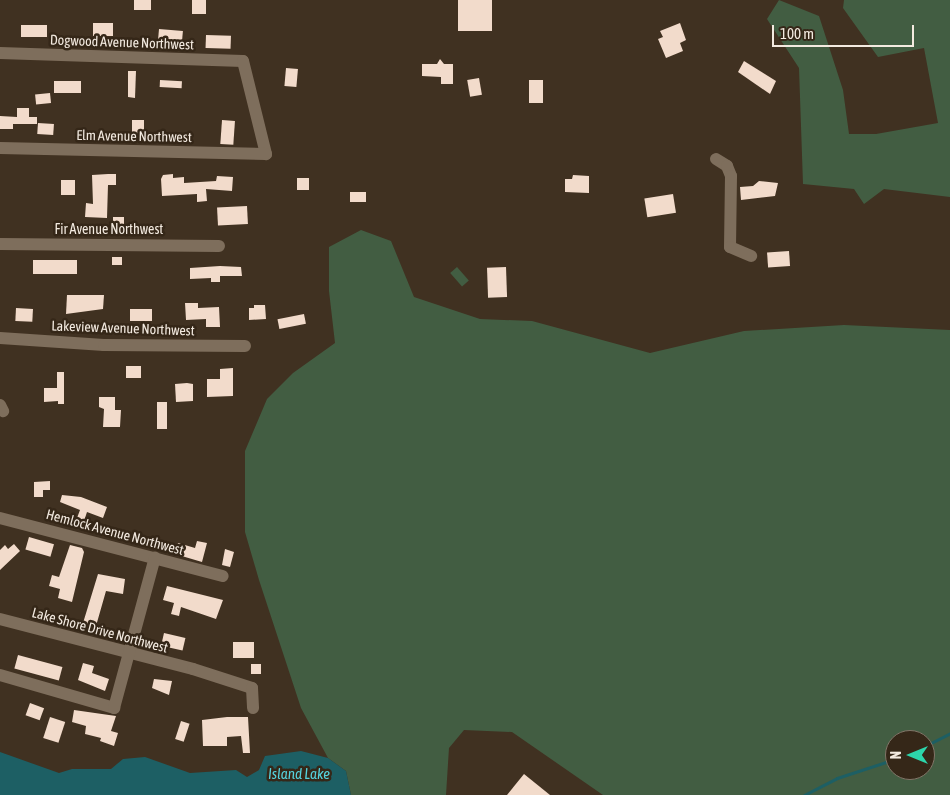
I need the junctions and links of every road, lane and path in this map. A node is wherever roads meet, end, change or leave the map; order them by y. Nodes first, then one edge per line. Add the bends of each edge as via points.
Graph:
1 (0, 53) edge
2 (0, 148) edge
3 (266, 154) joint
4 (716, 159) dead end
5 (0, 244) edge
6 (219, 246) dead end
7 (751, 256) dead end
8 (0, 338) edge
9 (245, 346) dead end
10 (0, 518) edge
11 (155, 557) junction
12 (223, 576) dead end
13 (0, 619) edge
14 (127, 654) junction
15 (0, 674) edge
16 (253, 708) dead end

1 - 3 street, Dogwood Avenue Northwest via 243,61
2 - 3 street, Elm Avenue Northwest
4 - 7 street via 727,166 731,176 730,247
5 - 6 street, Fir Avenue Northwest
8 - 9 street, Lakeview Avenue Northwest via 104,345
10 - 11 street, Hemlock Avenue Northwest
11 - 12 street, Hemlock Avenue Northwest
11 - 14 street
13 - 14 street, Lake Shore Drive Northwest
14 - 15 street via 114,708
14 - 16 street, Lake Shore Drive Northwest via 193,669 252,688

